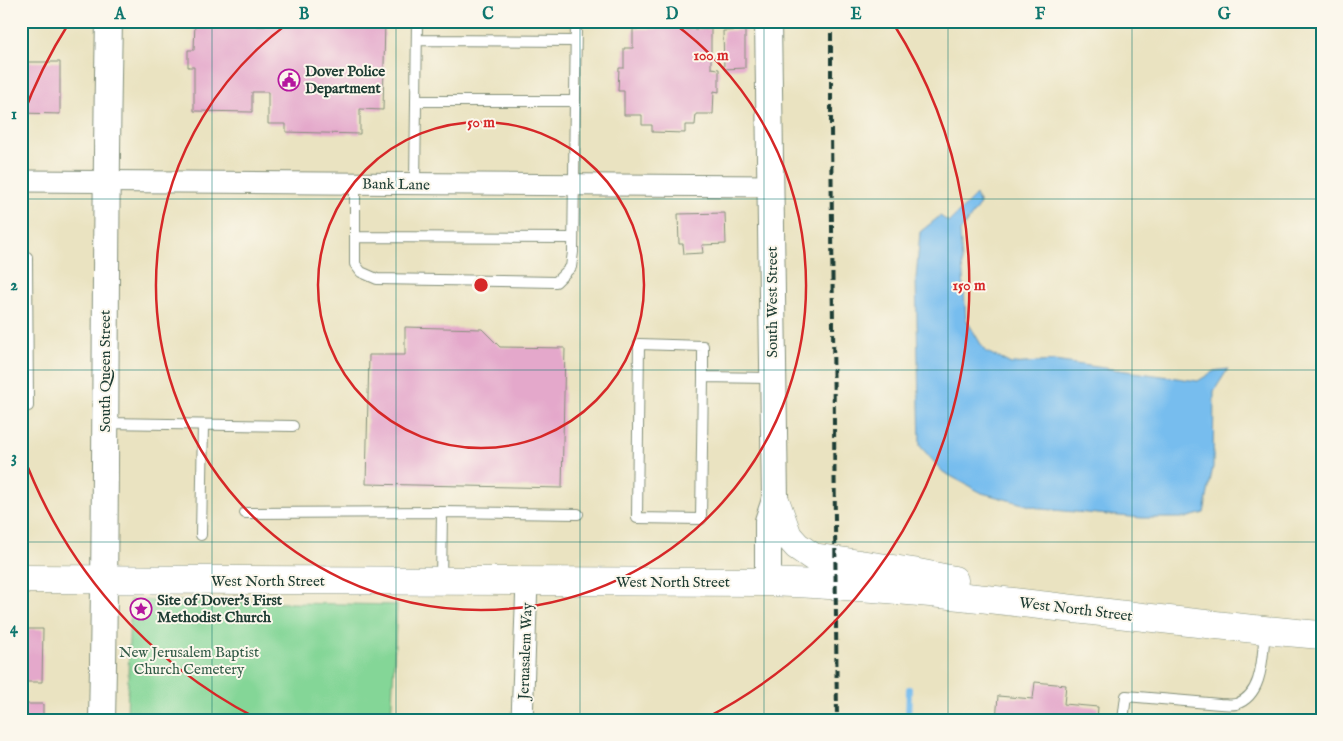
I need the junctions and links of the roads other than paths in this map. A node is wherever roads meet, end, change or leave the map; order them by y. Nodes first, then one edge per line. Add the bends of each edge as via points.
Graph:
1 (108, 21) edge
2 (418, 21) edge
3 (576, 21) edge
4 (768, 21) edge
5 (418, 40) junction
6 (576, 41) junction
7 (416, 101) junction
8 (575, 101) junction
9 (21, 182) edge
10 (106, 182) junction
11 (355, 184) junction
12 (415, 184) junction
13 (574, 185) junction
14 (771, 186) junction
15 (355, 237) junction
16 (573, 238) junction
17 (21, 257) edge
18 (703, 378) junction
19 (773, 378) junction
20 (21, 406) edge
21 (104, 423) junction
22 (203, 425) junction
23 (293, 426) dead end
24 (774, 500) junction
25 (442, 512) junction
26 (245, 513) dead end
27 (578, 514) dead end
28 (201, 535) dead end
29 (21, 579) edge
30 (105, 580) junction
31 (441, 582) junction
32 (527, 582) junction
33 (768, 582) junction
34 (1055, 607) junction
35 (1265, 631) junction
36 (1322, 635) edge
37 (102, 720) edge
38 (522, 720) edge
39 (1123, 720) edge

1 - 10 street, South Queen Street
2 - 5 lane
3 - 6 lane
4 - 14 street, South West Street
5 - 6 lane
5 - 7 lane
6 - 8 lane
7 - 8 lane
7 - 12 lane
8 - 13 lane
9 - 10 street, Bank Lane
10 - 11 street, Bank Lane
10 - 21 street, South Queen Street
11 - 12 street, Bank Lane
11 - 15 lane
12 - 13 street, Bank Lane
13 - 14 street, Bank Lane
13 - 16 lane
14 - 19 street, South West Street
15 - 16 lane
15 - 16 lane via 355,264 361,272 377,280 556,282 571,267
17 - 20 lane via 27,257 28,406
18 - 18 lane via 701,519 636,518 639,344 703,346
18 - 19 lane
19 - 24 street, South West Street
21 - 22 lane
21 - 30 street, South Queen Street
22 - 23 lane
22 - 28 lane
24 - 33 street, South West Street via 768,521
24 - 34 main road via 788,536 813,557 949,579
25 - 26 lane
25 - 27 lane
25 - 31 lane
29 - 30 main road, West North Street
30 - 31 main road, West North Street
30 - 37 street, South Queen Street
31 - 32 main road, West North Street
32 - 33 main road, West North Street
32 - 38 street, Jeruasalem Way
33 - 34 main road, West North Street via 835,584
34 - 35 main road, West North Street
35 - 36 main road, West North Street
35 - 39 lane via 1259,675 1248,697 1235,704 1220,704 1126,696

